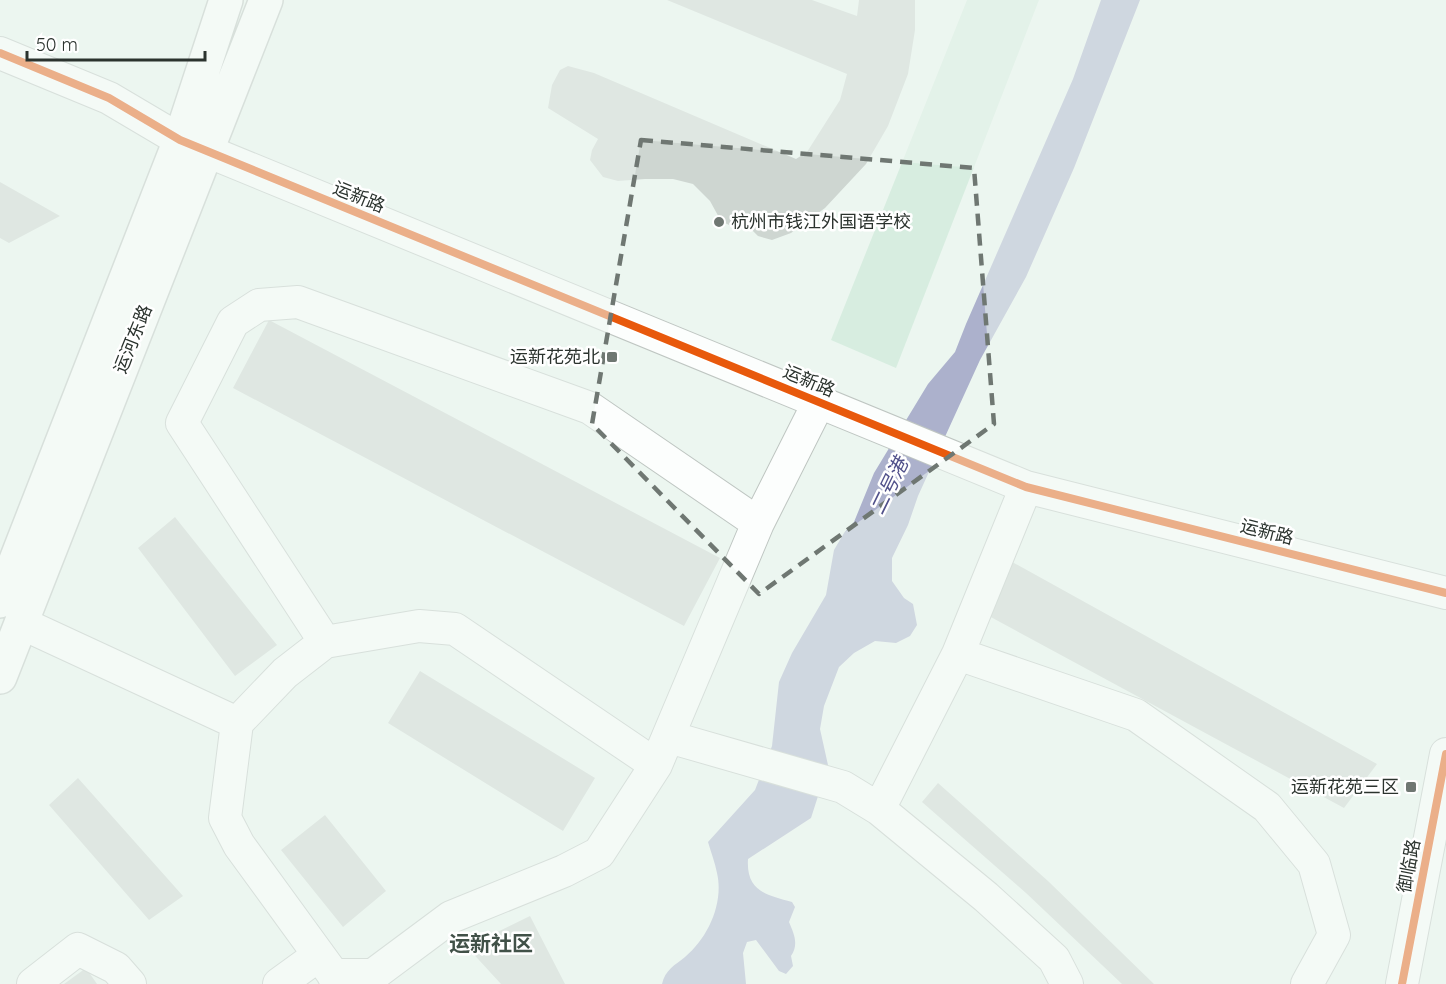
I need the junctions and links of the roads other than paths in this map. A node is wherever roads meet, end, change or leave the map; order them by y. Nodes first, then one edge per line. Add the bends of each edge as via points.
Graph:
1 (226, 0) edge
2 (266, 0) edge
3 (0, 53) edge
4 (194, 145) junction
5 (819, 402) junction
6 (1026, 487) junction
7 (758, 523) junction
8 (1446, 592) edge
9 (10, 612) edge
10 (325, 642) junction
11 (958, 654) junction
12 (0, 677) edge
13 (237, 723) junction
14 (669, 737) junction
15 (1446, 754) edge
16 (656, 765) junction
17 (879, 809) junction
18 (331, 971) edge
19 (33, 984) edge
20 (130, 984) edge
21 (279, 984) edge
22 (1067, 984) edge
23 (1307, 984) edge
24 (1402, 984) edge

1 - 4 main road, 运河东路
2 - 4 main road, 运河东路
3 - 4 street, 运新路 via 109,98
4 - 5 street, 运新路
4 - 9 main road, 运河东路
5 - 6 street, 运新路
5 - 7 street
6 - 8 street, 运新路
6 - 11 street
7 - 10 street via 590,408 298,302 259,305 233,322 182,423
7 - 14 street
9 - 12 main road, 运河东路
9 - 13 street
10 - 13 street via 285,673
10 - 16 street via 419,626 455,629
11 - 17 street
11 - 23 street via 1136,715 1267,807 1314,864 1334,935
13 - 18 street via 225,818 239,845
14 - 16 street
14 - 17 street via 843,787
15 - 24 street, 御临路
16 - 18 street via 598,853 564,871 451,916 373,975
17 - 22 street via 1054,959
18 - 21 street
19 - 20 street via 78,950 116,968

